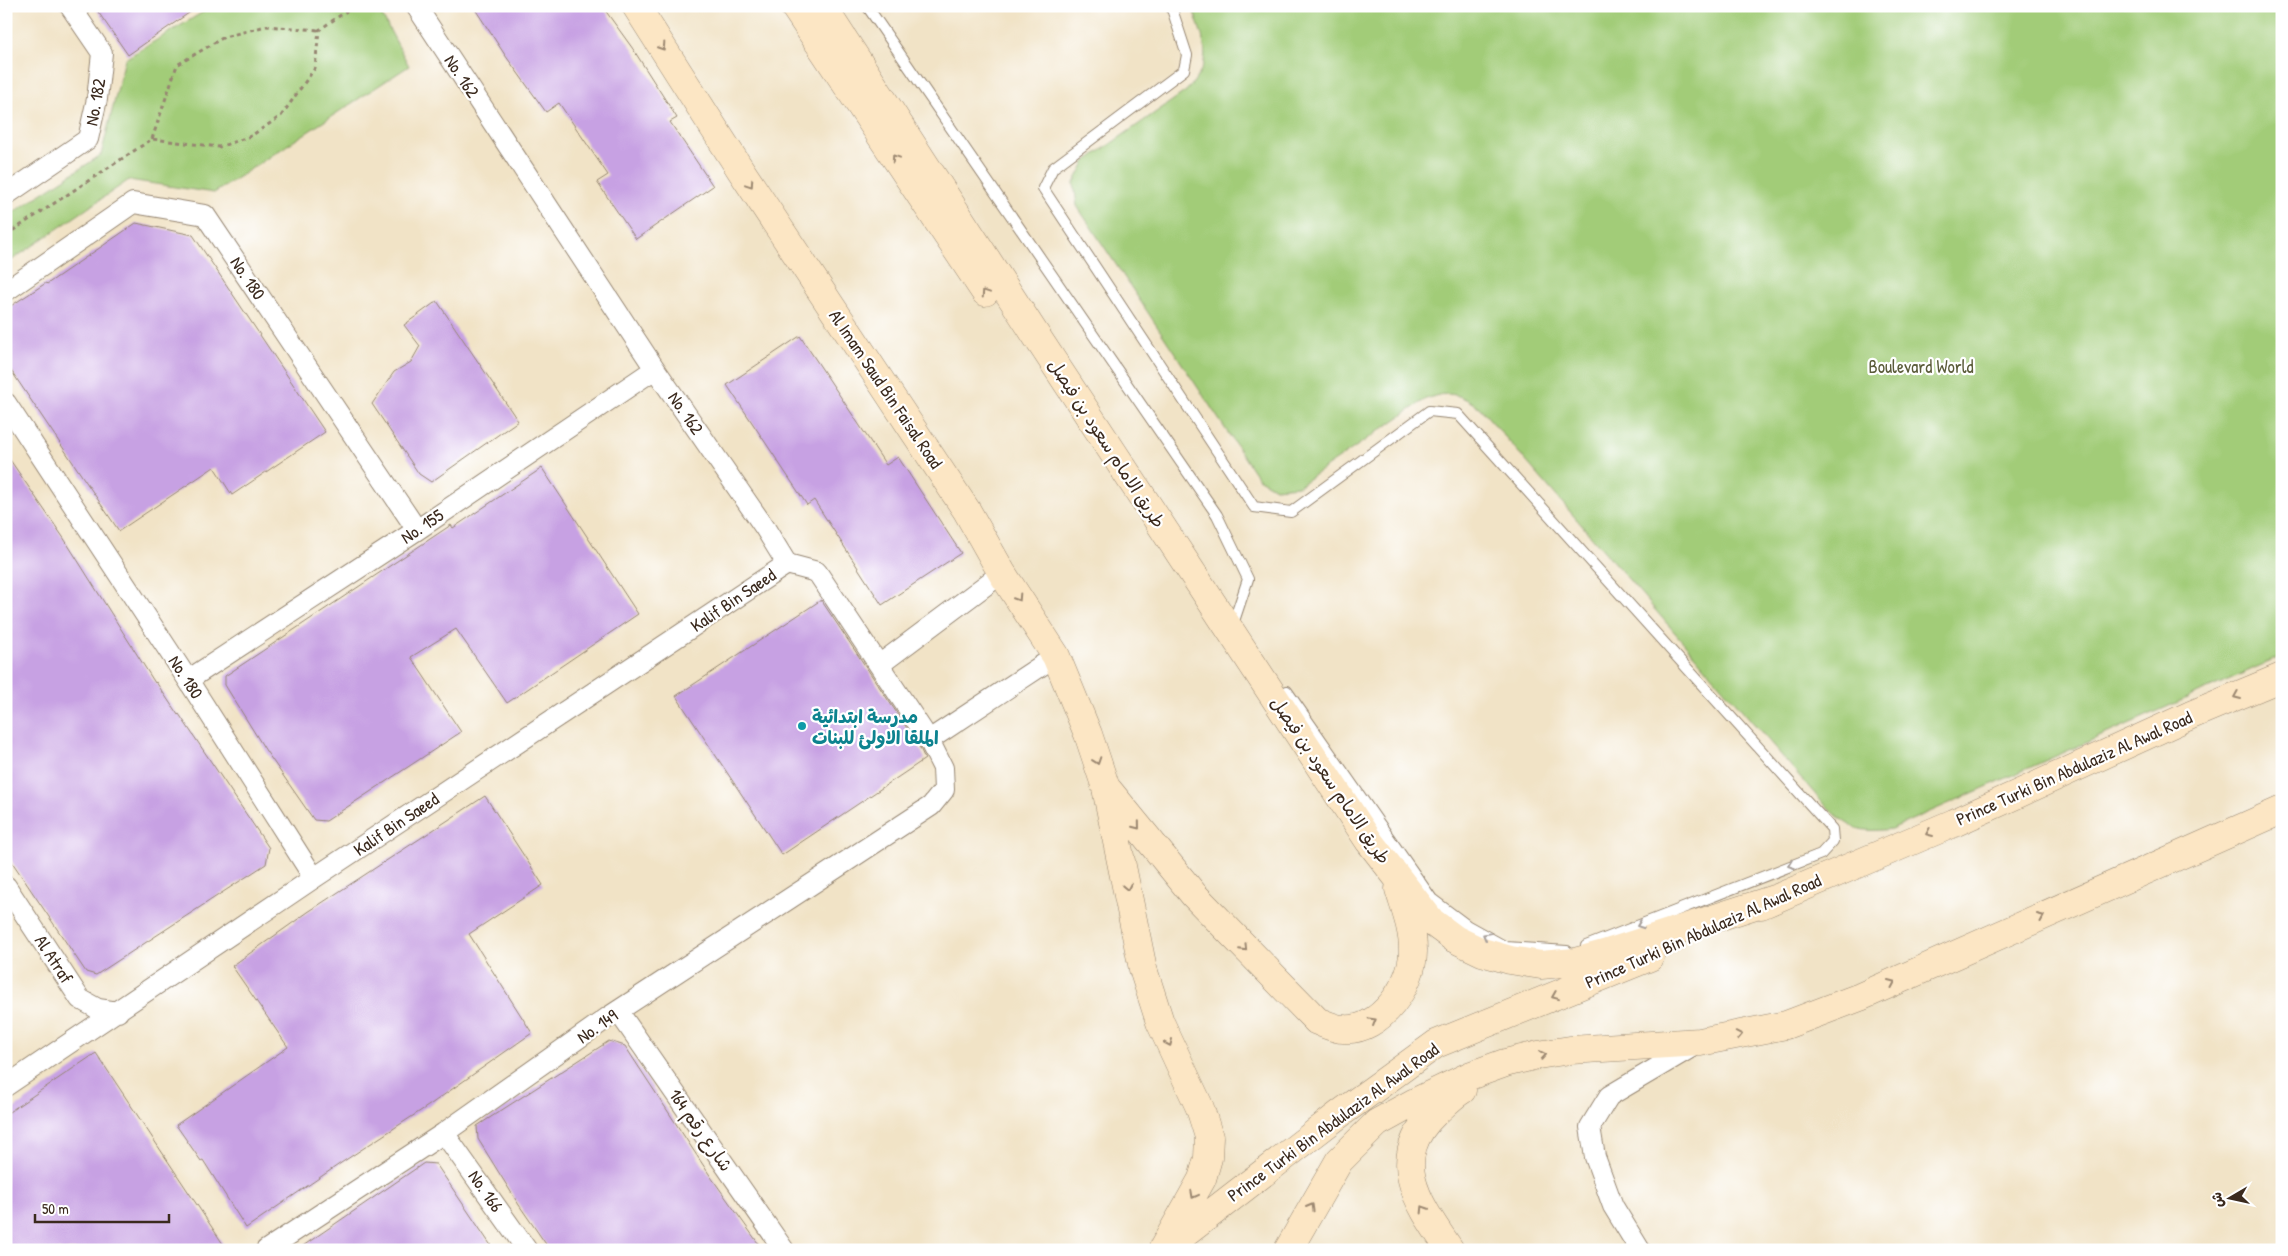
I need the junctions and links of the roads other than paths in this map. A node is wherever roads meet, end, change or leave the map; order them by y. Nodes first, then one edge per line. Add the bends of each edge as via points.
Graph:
1 (70, 6) edge
2 (416, 6) edge
3 (636, 6) edge
4 (794, 6) edge
5 (822, 6) edge
6 (833, 6) edge
7 (867, 6) edge
8 (1171, 6) edge
9 (853, 46) junction
10 (6, 195) edge
11 (1000, 260) dead end
12 (6, 291) edge
13 (655, 369) junction
14 (6, 403) edge
15 (417, 530) junction
16 (787, 564) junction
17 (1002, 573) junction
18 (1236, 624) junction
19 (1056, 656) junction
20 (879, 665) junction
21 (2282, 677) edge
22 (188, 680) junction
23 (1280, 682) dead end
24 (929, 740) junction
25 (1106, 788) junction
26 (2282, 810) edge
27 (1396, 877) junction
28 (314, 878) junction
29 (6, 886) edge
30 (1777, 898) junction
31 (618, 1011) junction
32 (118, 1012) junction
33 (1700, 1042) junction
34 (1505, 1063) junction
35 (6, 1086) edge
36 (444, 1133) junction
37 (266, 1250) edge
38 (527, 1250) edge
39 (784, 1250) edge
40 (1163, 1250) edge
41 (1288, 1250) edge
42 (1450, 1250) edge
43 (1640, 1250) edge

1 - 10 street, No. 182 via 102,53 88,139
2 - 13 street, No. 162
3 -> 17 main road, Al Imam Saud Bin Faisal Road via 745,177 967,511
18 -> 4 main road via 1198,602 1137,518
5 - 9 main road, طريق الامام سعود بن فيصل
6 - 9 lane
7 - 18 lane via 1217,514 1248,579
8 -> 23 lane via 1187,55 1184,70 1052,168 1043,188 1254,506 1291,512 1429,411 1458,414 1832,829 1833,841 1821,854 1573,951 1506,947 1468,926 1432,899
9 - 11 lane
9 - 18 main road, طريق الامام سعود بن فيصل
12 - 15 street, No. 180 via 133,203 205,215
13 - 15 street, No. 155
13 - 16 street, No. 162
14 - 22 street, No. 180
15 - 22 street, No. 155
16 - 20 street via 817,572
16 - 28 street, Kalif Bin Saeed
17 -> 19 main road, Al Imam Saud Bin Faisal Road
17 - 20 street
18 - 27 main road, طريق الامام سعود بن فيصل via 1369,841
19 - 24 street
19 -> 25 main road, Al Imam Saud Bin Faisal Road
20 - 24 street
21 -> 30 main road, Prince Turki Bin Abdulaziz Al Awal Road
22 - 28 street, No. 180
24 - 31 street, No. 149 via 943,768 944,790 931,806
25 -> 27 main road via 1194,895 1317,1021 1343,1030 1372,1023 1391,1006 1406,978 1414,952
25 -> 40 main road via 1143,969 1160,1022 1200,1108 1209,1136 1208,1158 1202,1179
33 -> 26 main road, Prince Turki Bin Abdulaziz Al Awal Road via 1786,1025 1860,997
27 - 30 main road via 1432,922 1455,939 1482,952 1541,965 1575,962 1604,954
28 - 32 street, Kalif Bin Saeed
29 - 32 street, Al Atraf via 80,999 98,1009
30 -> 40 main road, Prince Turki Bin Abdulaziz Al Awal Road via 1641,961 1436,1044 1333,1118
31 - 36 street, No. 149
31 - 39 street, شارع رقم 164
32 - 35 street, Kalif Bin Saeed
34 -> 33 main road, Prince Turki Bin Abdulaziz Al Awal Road via 1570,1050
33 - 43 street via 1609,1096 1590,1126 1595,1157 1613,1206
41 -> 34 main road, Prince Turki Bin Abdulaziz Al Awal Road via 1340,1161 1377,1123 1469,1076
42 -> 34 main road via 1419,1201 1410,1174 1409,1157 1415,1139 1427,1121 1455,1094
36 - 37 street, No. 149
36 - 38 street, No. 166

